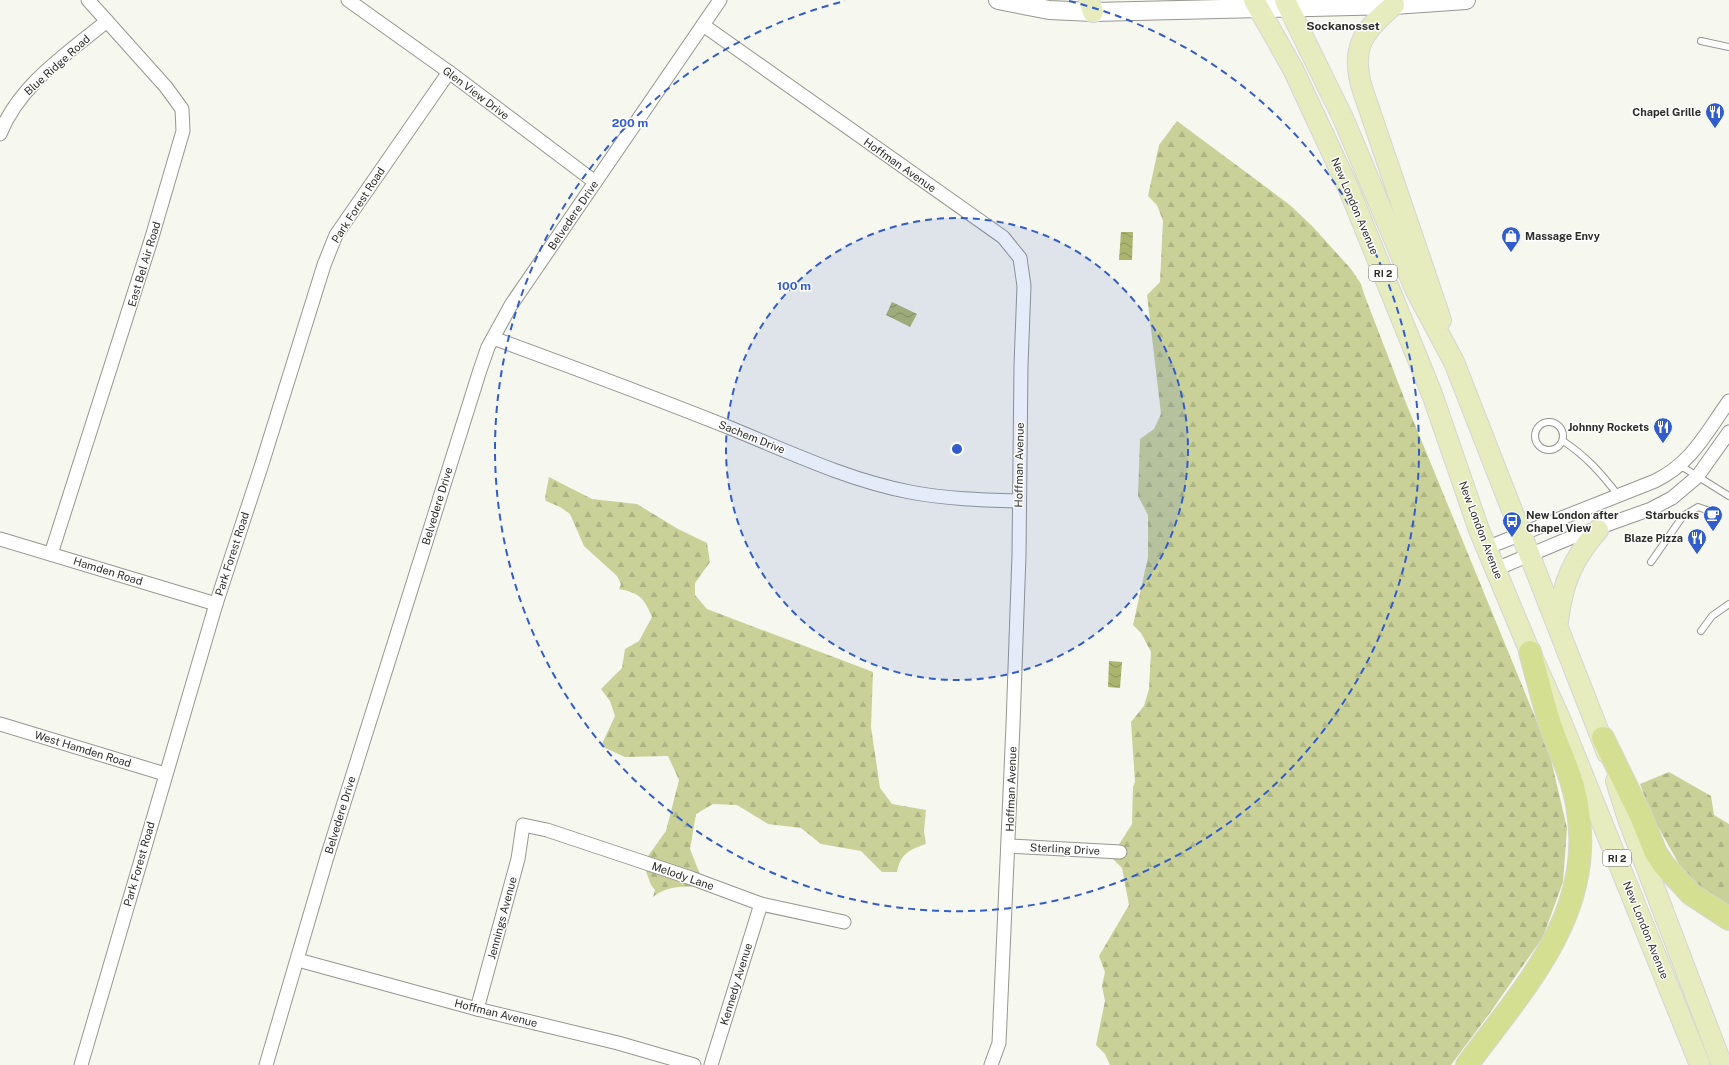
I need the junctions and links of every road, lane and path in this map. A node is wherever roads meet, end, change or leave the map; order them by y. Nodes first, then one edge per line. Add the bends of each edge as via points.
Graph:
1 (88, 0) edge
2 (720, 0) edge
3 (998, 0) edge
4 (1466, 0) edge
5 (352, 2) edge
6 (1286, 3) edge
7 (1256, 4) edge
8 (1394, 5) junction
9 (1091, 6) edge
10 (106, 20) junction
11 (703, 25) junction
12 (1701, 41) dead end
13 (1729, 47) edge
14 (449, 72) junction
15 (0, 134) edge
16 (595, 182) junction
17 (493, 338) junction
18 (1454, 362) junction
19 (1729, 401) edge
20 (1729, 432) edge
21 (1563, 441) junction
22 (1681, 466) junction
23 (1697, 476) junction
24 (1618, 495) junction
25 (1729, 496) edge
26 (1019, 501) junction
27 (1715, 513) dead end
28 (1598, 530) junction
29 (1522, 534) junction
30 (0, 539) edge
31 (1486, 548) junction
32 (51, 554) junction
33 (1530, 554) junction
34 (1650, 562) dead end
35 (1496, 569) junction
36 (216, 604) junction
37 (1729, 604) edge
38 (1558, 623) junction
39 (1701, 631) dead end
40 (1530, 652) junction
41 (0, 724) edge
42 (1603, 738) junction
43 (165, 774) junction
44 (523, 826) joint
45 (1009, 846) junction
46 (1120, 852) dead end
47 (761, 904) junction
48 (1729, 919) edge
49 (844, 922) dead end
50 (298, 960) junction
51 (477, 1009) junction
52 (81, 1065) edge
53 (266, 1065) edge
54 (694, 1065) edge
55 (710, 1065) edge
56 (991, 1065) edge
57 (1467, 1065) edge
58 (1700, 1065) edge
59 (1722, 1065) edge

1 - 10 street, East Bel Air Road
2 - 11 street, Belvedere Drive
3 - 9 street via 1049,10
4 - 8 street
5 - 14 street, Glen View Drive
6 - 7 street
6 - 8 street
6 - 18 main road, New London Avenue / RI 2 via 1346,124 1416,291
7 - 9 street
7 - 31 main road, New London Avenue / RI 2 via 1292,70 1348,187 1432,394
8 - 18 main road via 1364,35 1358,48 1356,66 1429,280
10 - 15 street, Blue Ridge Road via 24,94 9,114
10 - 32 street, East Bel Air Road via 166,87 182,109 183,131
11 - 16 street, Belvedere Drive
11 - 26 street, Hoffman Avenue via 997,233 1020,258 1024,286
12 - 13 lane
14 - 16 street, Glen View Drive
14 - 36 street, Park Forest Road via 336,235 324,265
16 - 17 street, Belvedere Drive via 511,305
17 - 26 street, Sachem Drive via 642,393 829,468 875,483 910,492 959,499
17 - 50 street, Belvedere Drive via 477,377 327,857
18 - 29 main road, New London Avenue / RI 2
19 - 22 street
20 - 23 street
21 - 21 lane via 1562,428 1555,422 1545,422 1536,430 1536,442 1542,449 1556,448
21 - 24 lane via 1599,470
22 - 23 lane
22 - 24 street via 1655,481
23 - 25 lane
23 - 28 street via 1683,490 1662,504
24 - 29 street
26 - 45 street, Hoffman Avenue
27 - 34 lane via 1698,507 1683,516
28 - 33 street
28 - 38 main road via 1578,554 1569,572 1560,603
29 - 31 street
29 - 33 main road, New London Avenue / RI 2
30 - 32 street, Hamden Road
31 - 35 main road, New London Avenue / RI 2
32 - 36 street, Hamden Road
33 - 35 street
33 - 38 main road, New London Avenue / RI 2
35 - 40 main road, New London Avenue / RI 2
36 - 43 street, Park Forest Road
37 - 39 lane via 1712,616
38 - 42 main road, New London Avenue / RI 2
40 - 57 highway via 1577,803 1579,866 1570,907 1552,947
40 - 58 main road, New London Avenue / RI 2 via 1567,736
41 - 43 street, West Hamden Road
42 - 48 highway via 1656,853 1664,865 1690,894
42 - 59 main road, New London Avenue / RI 2 via 1628,819
43 - 52 street, Park Forest Road
44 - 47 street, Melody Lane via 562,835
44 - 51 street, Jennings Avenue via 518,859
45 - 46 street, Sterling Drive
45 - 56 street, Hoffman Avenue via 999,1043
47 - 49 street, Melody Lane
47 - 55 street, Kennedy Avenue
50 - 51 street, Hoffman Avenue
50 - 53 street, Belvedere Drive
51 - 54 street, Hoffman Avenue via 618,1043

